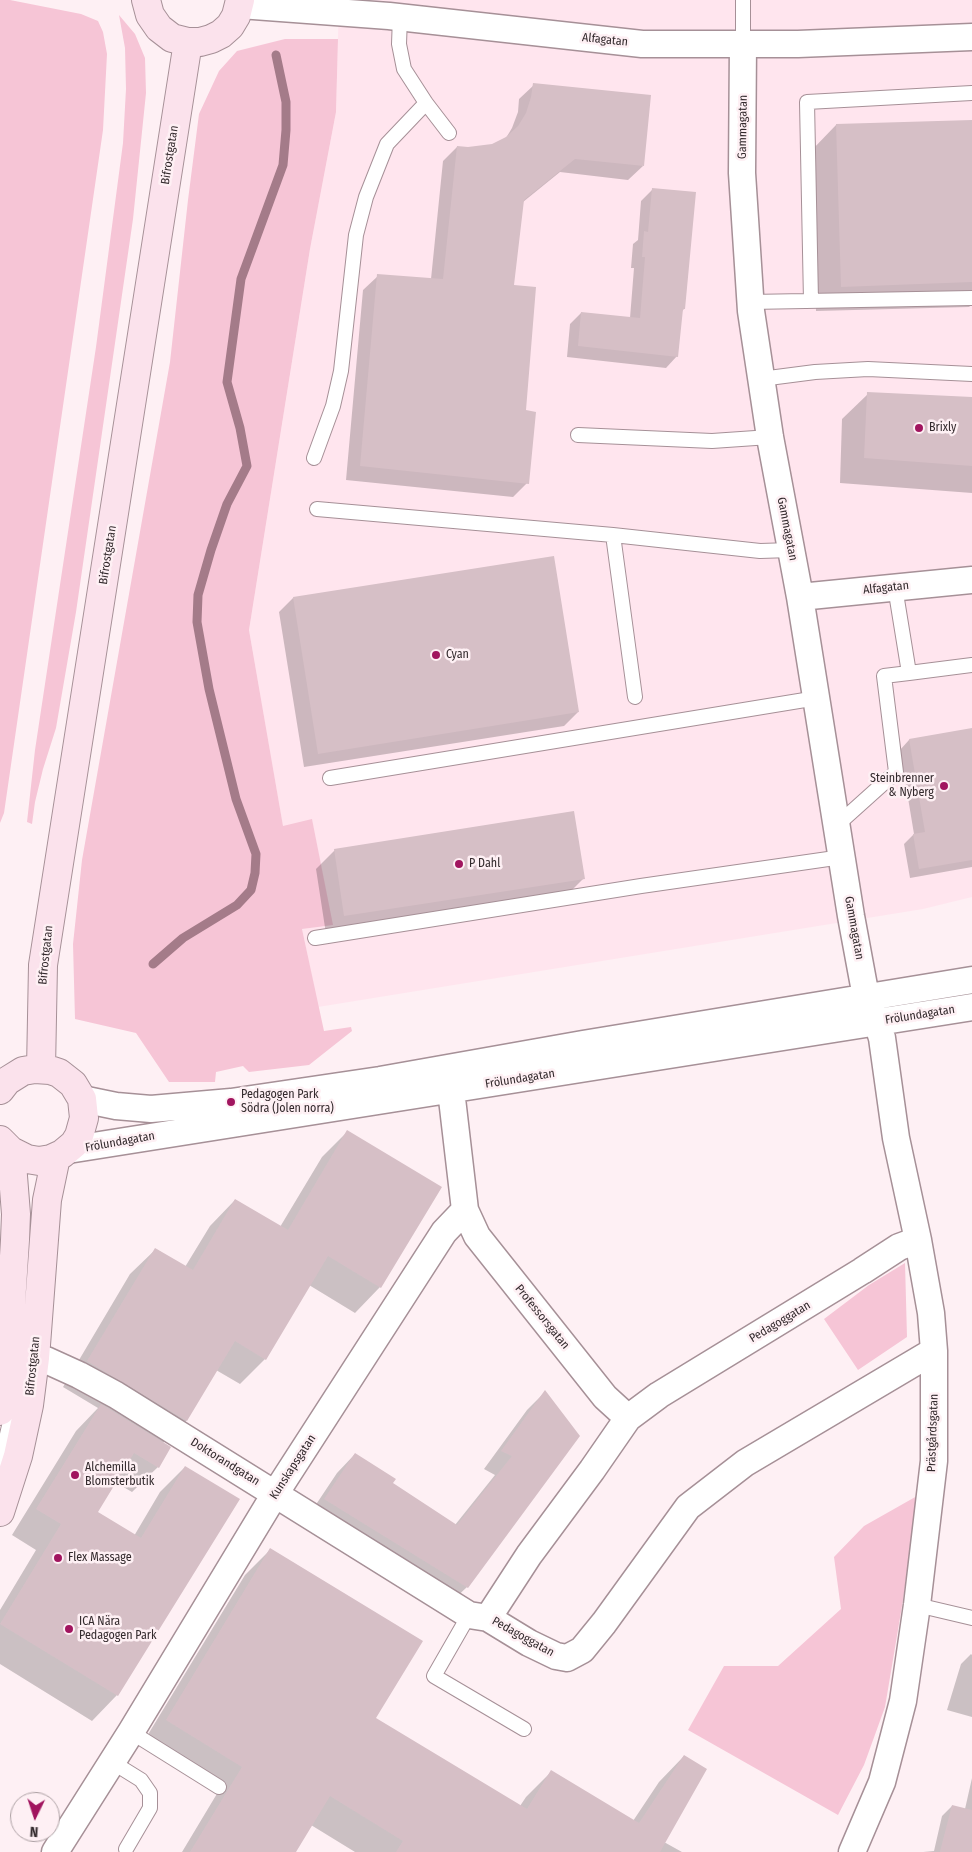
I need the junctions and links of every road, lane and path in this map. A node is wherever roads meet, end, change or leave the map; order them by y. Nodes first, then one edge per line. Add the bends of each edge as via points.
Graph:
1 (146, 0) edge
2 (743, 0) edge
3 (240, 2) edge
4 (400, 17) junction
5 (972, 37) edge
6 (188, 42) junction
7 (744, 44) junction
8 (972, 93) edge
9 (426, 103) junction
10 (449, 133) dead end
11 (972, 298) edge
12 (811, 301) junction
13 (750, 302) junction
14 (972, 374) edge
15 (761, 379) junction
16 (578, 435) dead end
17 (770, 437) junction
18 (314, 458) dead end
19 (318, 509) dead end
20 (614, 535) junction
21 (791, 550) junction
22 (972, 580) edge
23 (895, 587) junction
24 (800, 597) junction
25 (972, 665) edge
26 (908, 673) junction
27 (635, 697) dead end
28 (817, 698) junction
29 (330, 778) dead end
30 (837, 825) junction
31 (842, 857) junction
32 (315, 938) dead end
33 (972, 980) edge
34 (972, 1007) edge
35 (871, 1009) junction
36 (41, 1069) junction
37 (450, 1078) junction
38 (0, 1090) edge
39 (82, 1099) junction
40 (5, 1146) edge
41 (62, 1154) junction
42 (465, 1210) junction
43 (918, 1240) junction
44 (41, 1274) junction
45 (934, 1351) junction
46 (35, 1358) junction
47 (0, 1412) edge
48 (628, 1418) junction
49 (3, 1475) edge
50 (275, 1494) junction
51 (0, 1512) edge
52 (917, 1605) junction
53 (478, 1616) junction
54 (972, 1618) edge
55 (524, 1729) dead end
56 (131, 1732) junction
57 (112, 1762) junction
58 (219, 1787) dead end
59 (126, 1849) dead end
60 (55, 1852) edge
61 (852, 1852) edge

1 - 6 main road via 150,15 159,28 172,38
2 - 7 lane
3 - 4 street, Alfagatan
3 - 6 main road via 236,16 221,34 205,41
4 - 7 street, Alfagatan via 642,44
4 - 9 lane via 399,44 404,69
5 - 7 street, Alfagatan
6 - 36 main road, Bifrostgatan via 43,965
7 - 13 street, Gammagatan via 742,173
8 - 12 lane via 807,102
9 - 10 lane
9 - 18 lane via 387,144 366,197 356,235 342,371
11 - 12 lane
12 - 13 lane
13 - 15 street, Gammagatan
14 - 15 lane via 868,369
15 - 17 street, Gammagatan
16 - 17 lane via 712,441
17 - 21 street, Gammagatan
19 - 20 lane
20 - 21 lane via 760,551
20 - 27 lane
21 - 24 street, Gammagatan
22 - 23 street, Alfagatan
23 - 24 street, Alfagatan
23 - 26 lane
24 - 28 street, Gammagatan
25 - 26 lane
26 - 30 lane via 884,676 896,772
28 - 29 lane
28 - 30 street, Gammagatan
30 - 31 street, Gammagatan
31 - 32 lane
31 - 35 street, Gammagatan
33 - 35 street, Frölundagatan
34 - 35 street, Frölundagatan
35 - 37 street, Frölundagatan
35 - 43 street, Prästgårdsgatan via 882,1038 896,1138
36 - 38 main road via 17,1074
36 - 39 main road via 66,1078
37 - 39 street, Frölundagatan via 380,1080 189,1107 151,1109
37 - 41 street, Frölundagatan
37 - 42 street
39 - 41 main road, Bifrostgatan via 83,1127
40 - 41 main road, Bifrostgatan via 21,1157 33,1160
40 - 47 main road, Bifrostgatan via 16,1214 6,1385
41 - 44 main road, Bifrostgatan via 47,1200
42 - 48 street, Professorsgatan via 477,1236 605,1397
42 - 50 street, Kunskapsgatan via 444,1232
43 - 45 street, Prästgårdsgatan
43 - 48 street, Pedagoggatan via 898,1247 659,1395
44 - 46 main road, Bifrostgatan
44 - 49 lane via 26,1305
45 - 52 street, Prästgårdsgatan via 934,1461
45 - 53 street, Pedagoggatan via 745,1463 688,1507 582,1650 568,1658 556,1656
46 - 49 main road, Bifrostgatan via 18,1456
46 - 50 street, Doktorandgatan via 79,1375 116,1395
48 - 53 street, Pedagoggatan via 529,1555
49 - 51 main road, Bifrostgatan
50 - 53 street, Doktorandgatan
50 - 56 street, Kunskapsgatan
52 - 54 lane
52 - 61 street, Prästgårdsgatan via 903,1701 882,1782
53 - 55 lane via 434,1676
56 - 57 street, Kunskapsgatan
56 - 58 lane
57 - 59 lane via 141,1780 150,1793 150,1808
57 - 60 street, Kunskapsgatan

